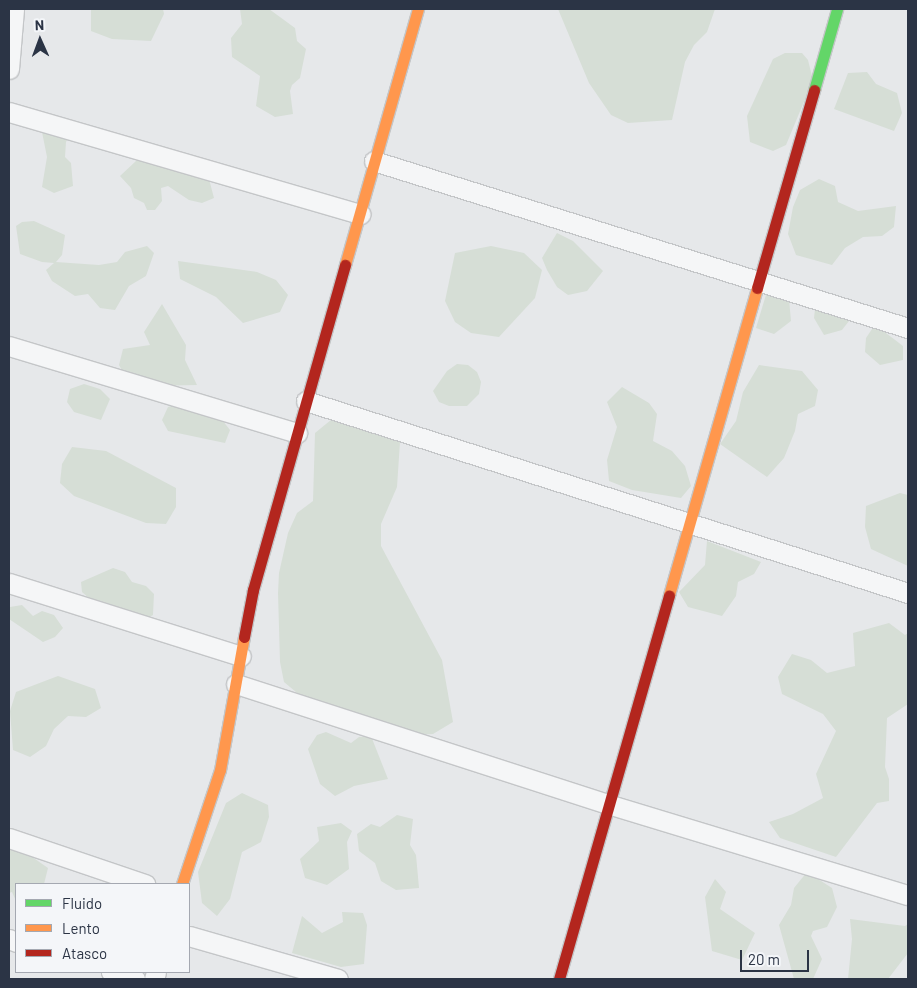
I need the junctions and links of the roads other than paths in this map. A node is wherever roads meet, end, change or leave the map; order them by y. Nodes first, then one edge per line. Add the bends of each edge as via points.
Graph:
1 (14, 9) edge
2 (418, 9) edge
3 (838, 9) edge
4 (9, 69) edge
5 (9, 112) edge
6 (374, 161) junction
7 (360, 214) junction
8 (759, 280) junction
9 (908, 328) edge
10 (9, 346) edge
11 (306, 401) junction
12 (297, 433) junction
13 (690, 524) junction
14 (9, 584) edge
15 (908, 593) edge
16 (241, 656) junction
17 (236, 684) junction
18 (611, 805) junction
19 (9, 838) edge
20 (142, 883) edge
21 (182, 883) edge
22 (908, 895) edge
23 (190, 936) edge
24 (114, 973) edge
25 (135, 979) edge
26 (338, 979) edge
27 (559, 979) edge

1 - 4 street
2 - 6 street
3 - 8 street
5 - 7 street
6 - 7 street
6 - 8 street
7 - 11 street
8 - 9 street
8 - 13 street
10 - 12 street
11 - 12 street
11 - 13 street
12 - 16 street via 253,590
13 - 15 street
13 - 18 street
14 - 16 street
16 - 17 street
17 - 18 street
17 - 21 street via 220,770
18 - 22 street
18 - 27 street
19 - 20 street
23 - 26 street
24 - 25 street

